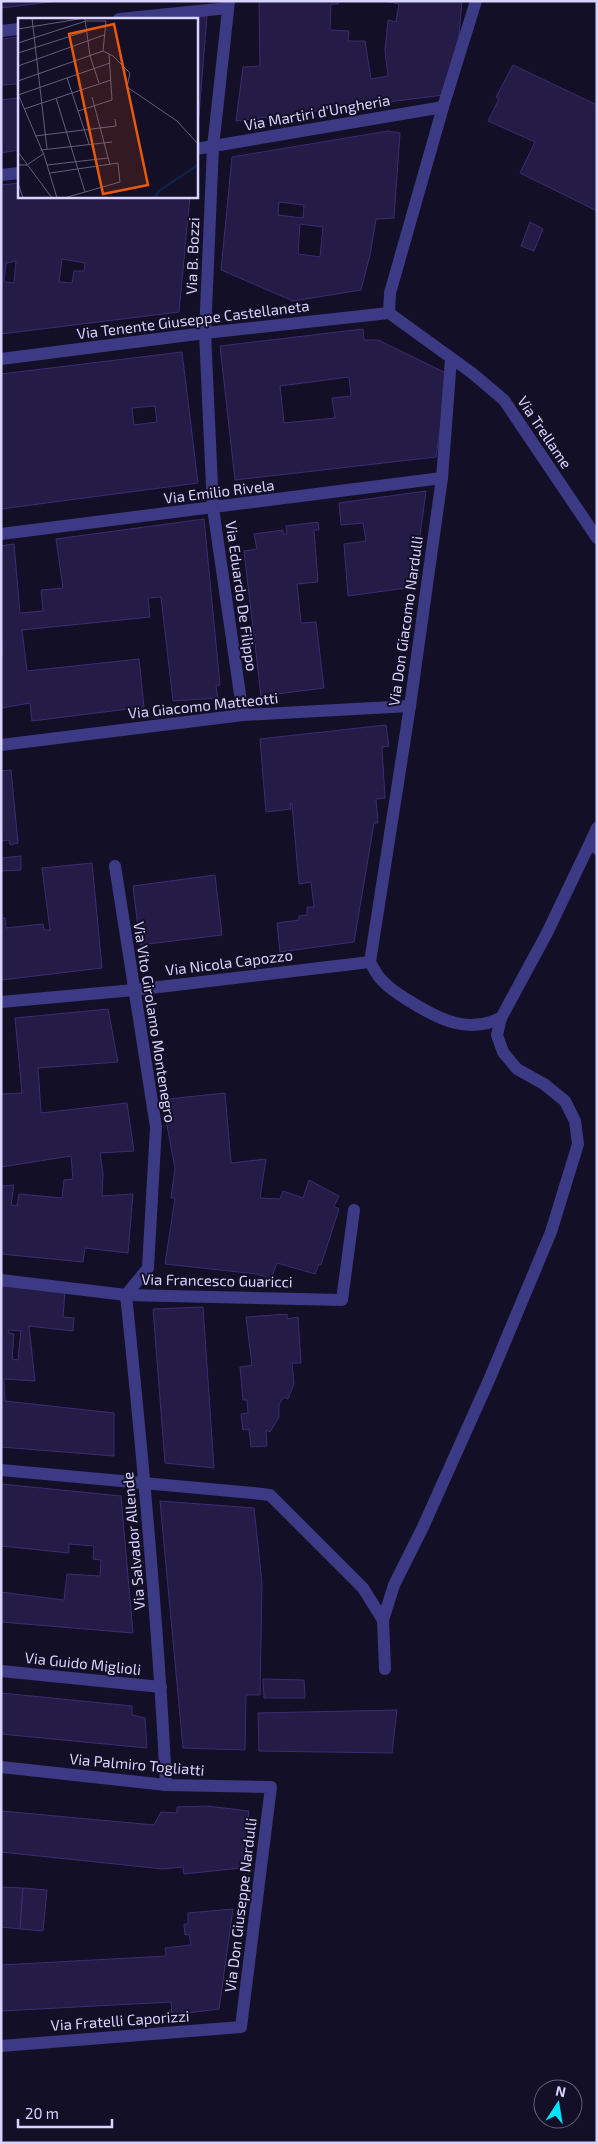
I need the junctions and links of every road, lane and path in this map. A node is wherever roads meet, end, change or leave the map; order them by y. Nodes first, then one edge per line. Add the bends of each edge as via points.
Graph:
1 (476, 1) edge
2 (229, 4) edge
3 (126, 18) edge
4 (18, 29) edge
5 (1, 31) edge
6 (443, 107) junction
7 (213, 147) junction
8 (198, 149) edge
9 (18, 173) edge
10 (1, 175) edge
11 (390, 313) junction
12 (205, 333) junction
13 (451, 358) junction
14 (1, 359) edge
15 (442, 478) junction
16 (212, 508) junction
17 (1, 534) edge
18 (597, 538) edge
19 (410, 706) junction
20 (243, 715) junction
21 (1, 745) edge
22 (597, 828) edge
23 (594, 845) edge
24 (115, 866) dead end
25 (370, 962) junction
26 (134, 990) junction
27 (1, 1002) edge
28 (501, 1018) junction
29 (354, 1210) dead end
30 (1, 1280) edge
31 (126, 1295) junction
32 (1, 1470) edge
33 (146, 1484) junction
34 (383, 1620) junction
35 (385, 1669) dead end
36 (1, 1671) edge
37 (161, 1687) junction
38 (1, 1768) edge
39 (166, 1785) junction
40 (271, 1787) joint
41 (241, 2027) joint
42 (1, 2046) edge

1 - 6 street
2 - 3 street
2 - 7 street, Via B. Bozzi
4 - 5 street
6 - 7 street, Via Martiri d'Ungheria
6 - 11 street via 390,293
7 - 8 street, Via Martiri d'Ungheria
7 - 12 street, Via B. Bozzi
9 - 10 street
11 - 12 street, Via Tenente Giuseppe Castellaneta
11 - 13 street
12 - 14 street, Via Tenente Giuseppe Castellaneta
12 - 16 street, Via Eduardo De Filippo
13 - 15 street, Via Don Giacomo Nardulli
13 - 18 street, Via Trellame via 504,400
15 - 16 street, Via Emilio Rivela
15 - 19 street, Via Don Giacomo Nardulli
16 - 17 street, Via Emilio Rivela
16 - 20 street, Via Eduardo De Filippo
19 - 20 street, Via Giacomo Matteotti
19 - 25 street, Via Don Giacomo Nardulli
20 - 21 street, Via Giacomo Matteotti
22 - 23 street
23 - 28 street
24 - 26 street, Via Vito Girolamo Montenegro
25 - 26 street, Via Nicola Capozzo
25 - 28 street via 380,978 394,990 436,1018 464,1025 489,1024
26 - 27 street, Via Nicola Capozzo
26 - 31 street, Via Vito Girolamo Montenegro via 156,1127 148,1268
28 - 34 street via 497,1035 503,1052 517,1069 565,1101 575,1121 578,1144 551,1232 489,1380 394,1585
29 - 31 street, Via Francesco Guaricci via 342,1300
30 - 31 street, Via Francesco Guaricci
31 - 33 street, Via Salvador Allende
32 - 33 street
33 - 34 street via 270,1495 363,1588
33 - 37 street, Via Salvador Allende
34 - 35 street
36 - 37 street, Via Guido Miglioli
37 - 39 street, Via Salvador Allende
38 - 39 street, Via Palmiro Togliatti
39 - 40 street, Via Palmiro Togliatti
40 - 41 street, Via Don Giuseppe Nardulli
41 - 42 street, Via Fratelli Caporizzi

